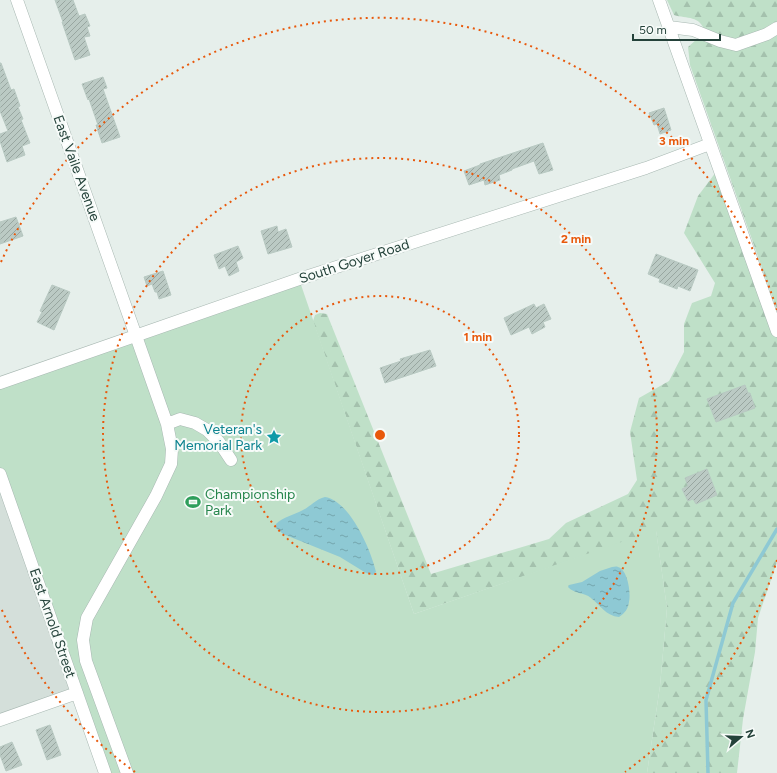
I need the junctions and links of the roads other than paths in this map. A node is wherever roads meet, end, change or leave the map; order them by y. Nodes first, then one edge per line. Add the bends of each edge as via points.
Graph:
1 (17, 0) edge
2 (659, 0) edge
3 (669, 27) junction
4 (777, 28) edge
5 (710, 144) junction
6 (777, 330) edge
7 (136, 336) junction
8 (0, 383) edge
9 (167, 424) junction
10 (232, 460) dead end
11 (0, 474) edge
12 (77, 692) junction
13 (0, 720) edge
14 (105, 773) edge
15 (127, 773) edge

1 - 7 street, East Vaile Avenue
2 - 3 street
3 - 4 street via 693,30 736,45
3 - 5 street
5 - 6 street
5 - 7 street, South Goyer Road via 646,168 299,279
7 - 8 street, South Goyer Road
7 - 9 street, East Vaile Avenue
9 - 10 street via 180,419 195,423 207,430
9 - 15 street, East Vaile Avenue via 172,450 171,464 156,496 87,618 84,631 86,661
11 - 12 street, East Arnold Street
12 - 13 street
12 - 14 street, East Arnold Street

